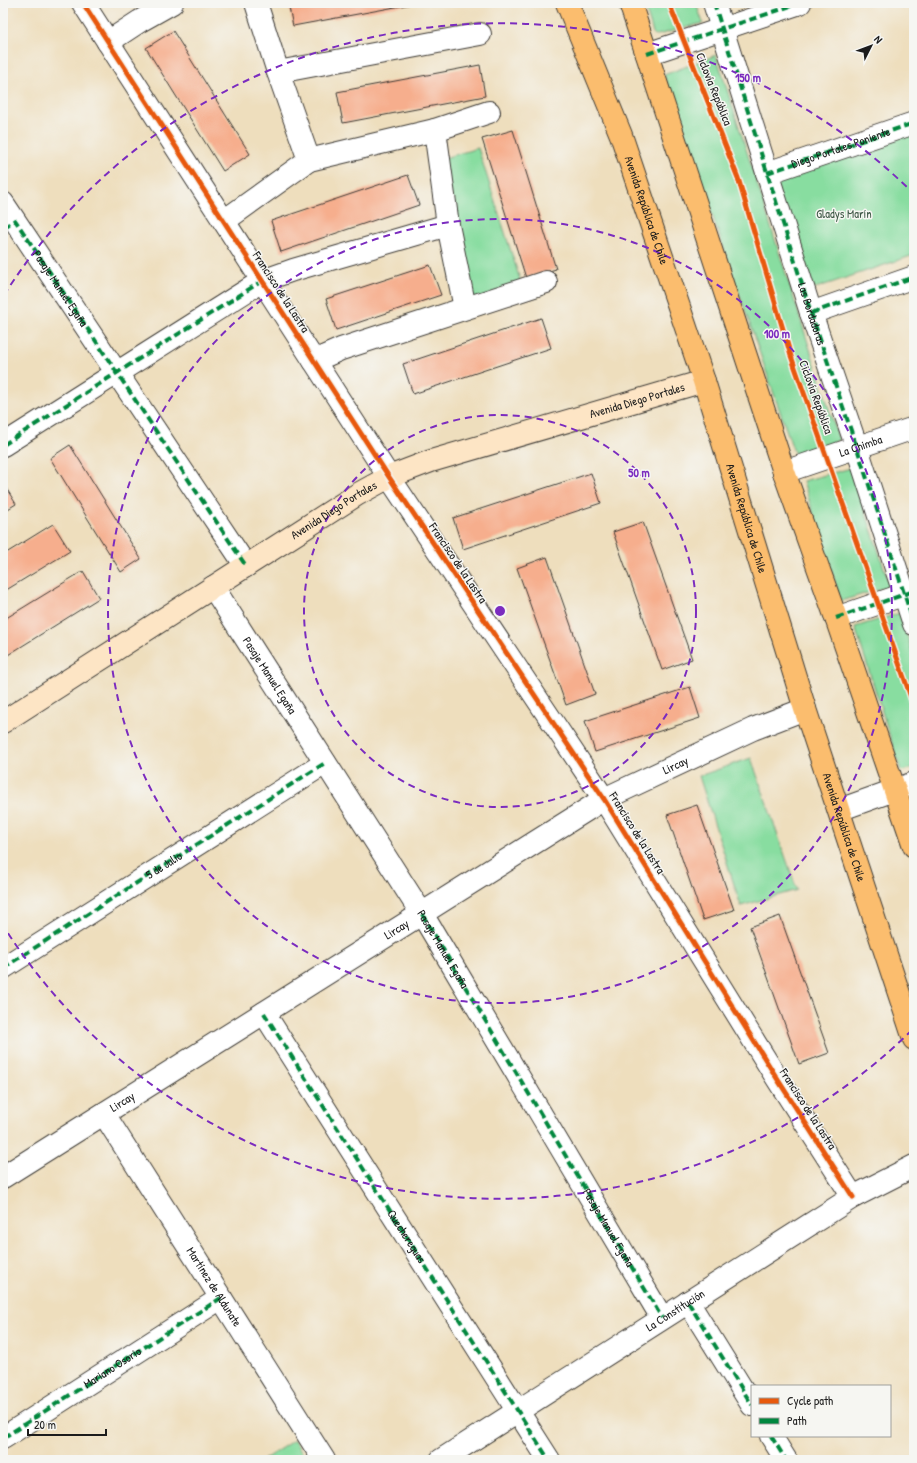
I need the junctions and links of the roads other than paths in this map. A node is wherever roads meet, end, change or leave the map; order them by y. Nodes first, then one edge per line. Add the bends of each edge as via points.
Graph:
1 (83, 3) edge
2 (172, 3) edge
3 (256, 3) edge
4 (567, 3) edge
5 (630, 3) edge
6 (714, 3) edge
7 (800, 3) edge
8 (722, 29) junction
9 (480, 34) dead end
10 (108, 42) junction
11 (647, 54) junction
12 (278, 72) junction
13 (489, 112) dead end
14 (914, 123) edge
15 (434, 130) junction
16 (309, 160) junction
17 (767, 173) junction
18 (3, 203) edge
19 (224, 221) junction
20 (9, 224) edge
21 (448, 225) junction
22 (914, 277) edge
23 (262, 281) junction
24 (546, 282) dead end
25 (464, 308) junction
26 (811, 313) junction
27 (314, 361) junction
28 (117, 374) junction
29 (704, 381) junction
30 (914, 428) edge
31 (3, 445) edge
32 (857, 448) junction
33 (784, 472) junction
34 (389, 478) junction
35 (246, 566) junction
36 (213, 587) junction
37 (909, 592) edge
38 (836, 618) junction
39 (914, 624) edge
40 (805, 710) junction
41 (3, 722) edge
42 (325, 763) junction
43 (904, 787) edge
44 (604, 799) junction
45 (839, 810) junction
46 (914, 846) edge
47 (422, 914) junction
48 (3, 968) edge
49 (264, 1013) junction
50 (914, 1039) edge
51 (104, 1114) junction
52 (914, 1166) edge
53 (3, 1177) edge
54 (853, 1197) junction
55 (221, 1298) junction
56 (688, 1302) junction
57 (662, 1318) junction
58 (751, 1403) edge
59 (518, 1411) junction
60 (772, 1437) edge
61 (3, 1438) edge
62 (324, 1460) edge
63 (441, 1460) edge
64 (549, 1460) edge
65 (786, 1460) edge

1 - 10 street, Francisco de la Lastra
2 - 10 street via 140,20
3 - 12 street
4 - 29 main road, Avenida República de Chile via 621,135
5 - 11 main road
6 - 8 street, Las Bordadoras
7 - 8 street
8 - 11 street
8 - 17 street, Las Bordadoras
9 - 12 street
10 - 19 street, Francisco de la Lastra
11 - 33 main road
12 - 16 street
13 - 15 street
14 - 17 street, Diego Portales Poniente
15 - 16 street
15 - 21 street
16 - 19 street
17 - 26 street, Las Bordadoras
18 - 20 street, Pasaje Manuel Egaña
19 - 23 street, Francisco de la Lastra
20 - 28 street, Pasaje Manuel Egaña
21 - 23 street
21 - 25 street
22 - 26 street
23 - 27 street, Francisco de la Lastra
23 - 28 street
24 - 25 street
25 - 27 street
26 - 32 street, Las Bordadoras
27 - 34 street, Francisco de la Lastra
28 - 31 street
28 - 35 street, Pasaje Manuel Egaña
29 - 34 street, Avenida Diego Portales via 431,461
29 - 40 main road, Avenida República de Chile
30 - 32 street, La Chimba
32 - 33 street, La Chimba
32 - 37 street, Las Bordadoras
33 - 38 main road
34 - 35 street, Avenida Diego Portales via 358,494
34 - 44 street, Francisco de la Lastra
35 - 36 street, Avenida Diego Portales
36 - 41 street, Avenida Diego Portales
36 - 42 street, Pasaje Manuel Egaña
37 - 38 street
37 - 39 street, Las Bordadoras
38 - 43 main road
40 - 44 street, Lircay via 753,729
40 - 45 main road, Avenida República de Chile
42 - 47 street, Pasaje Manuel Egaña
42 - 48 street, 5 de Julio
43 - 45 street
43 - 46 main road
44 - 47 street, Lircay
44 - 54 street, Francisco de la Lastra
45 - 50 main road, Avenida República de Chile
47 - 49 street, Lircay
47 - 57 street, Pasaje Manuel Egaña
49 - 51 street, Lircay
49 - 59 street, Quechereguas
51 - 53 street, Lircay
51 - 55 street, Martínez de Aldunate
52 - 54 street, La Constitución
54 - 56 street, La Constitución
55 - 61 street, Mariano Osorio
55 - 62 street, Martínez de Aldunate
56 - 57 street, La Constitución
56 - 58 street
57 - 59 street, La Constitución
59 - 63 street, La Constitución
59 - 64 street, Quechereguas
60 - 65 street

